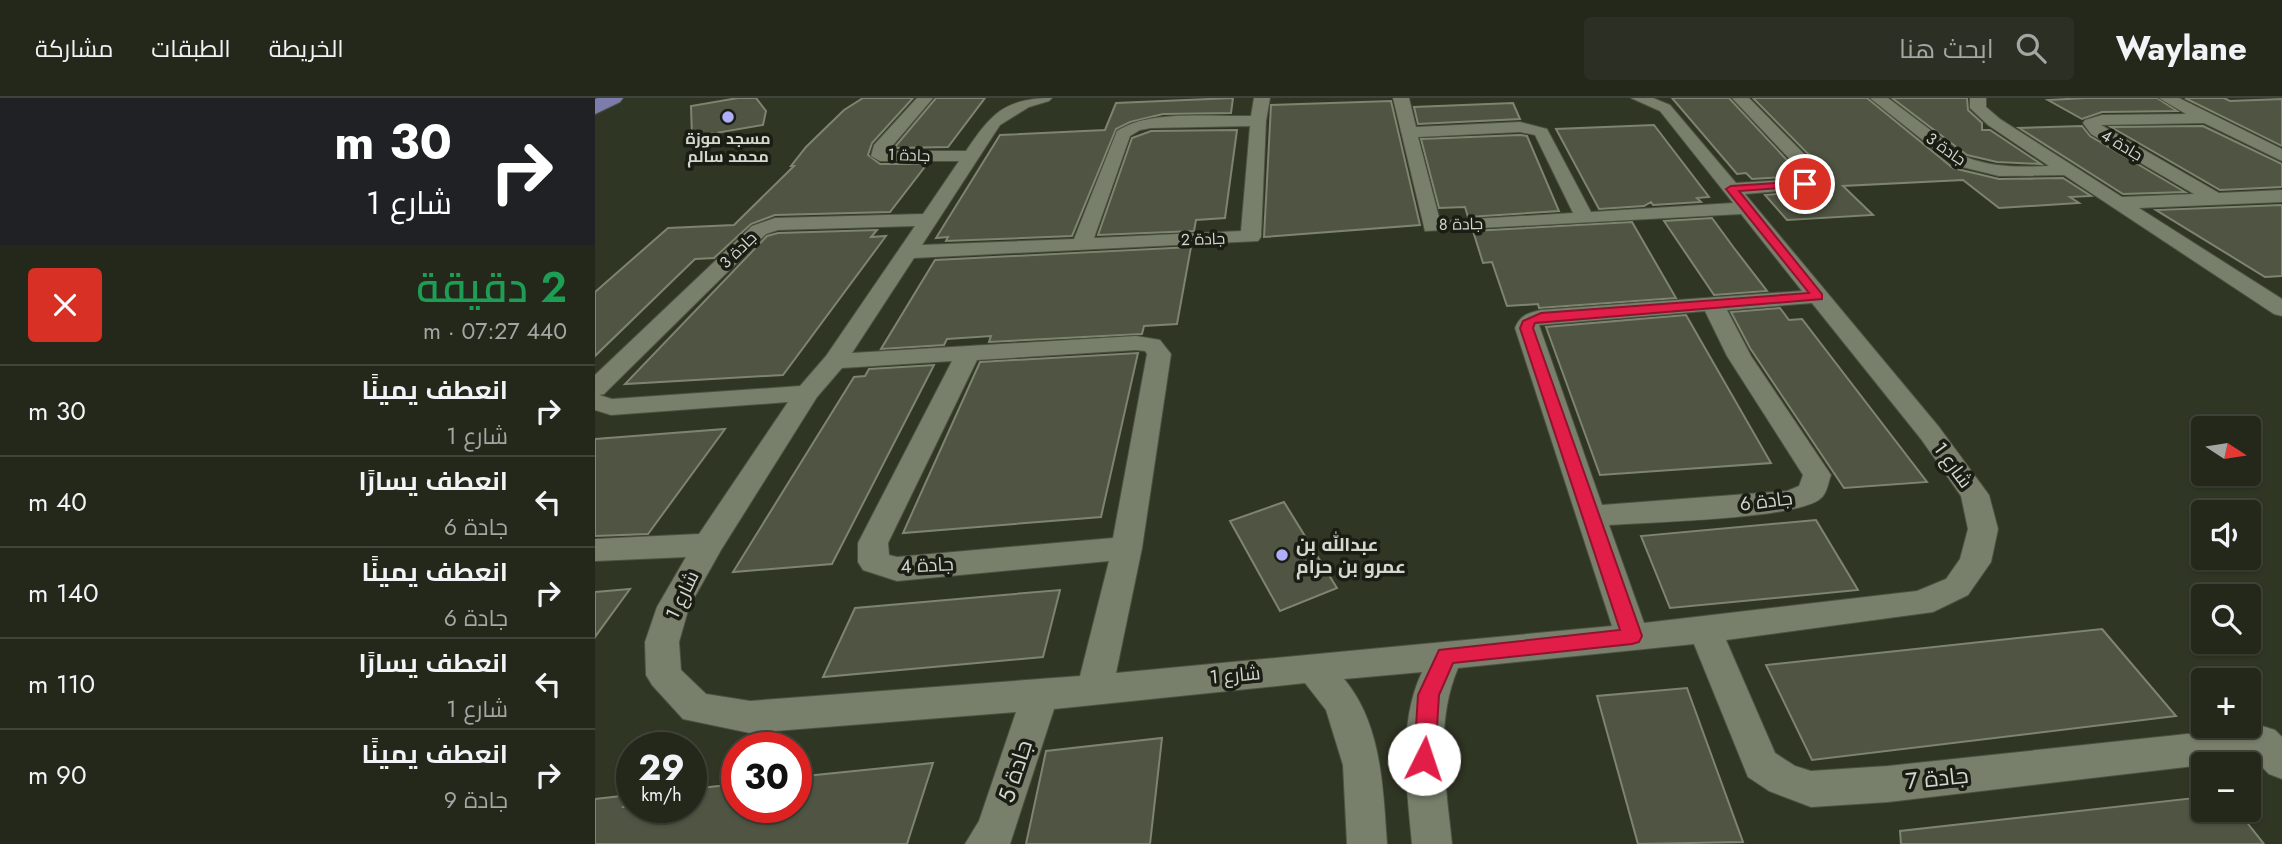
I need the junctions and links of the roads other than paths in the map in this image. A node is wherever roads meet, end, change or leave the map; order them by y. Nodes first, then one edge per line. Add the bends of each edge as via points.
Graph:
1 (613, 98) edge
2 (925, 98) edge
3 (1044, 98) edge
4 (1262, 98) edge
5 (1401, 98) edge
6 (1639, 98) edge
7 (1740, 98) edge
8 (1878, 98) edge
9 (1978, 98) edge
10 (2167, 98) edge
11 (595, 108) edge
12 (2204, 118) junction
13 (1258, 121) junction
14 (1411, 132) junction
15 (969, 156) junction
16 (2282, 156) edge
17 (2067, 170) junction
18 (2282, 196) edge
19 (1739, 199) junction
20 (2216, 200) junction
21 (2118, 203) junction
22 (1585, 218) junction
23 (927, 219) junction
24 (1082, 243) junction
25 (905, 252) junction
26 (2282, 286) edge
27 (2251, 287) junction
28 (1818, 296) junction
29 (1714, 306) junction
30 (2282, 309) edge
31 (968, 353) junction
32 (835, 361) junction
33 (595, 389) edge
34 (807, 393) junction
35 (595, 402) edge
36 (1589, 516) junction
37 (708, 545) junction
38 (1127, 548) junction
39 (595, 550) edge
40 (1705, 630) junction
41 (1632, 636) junction
42 (1446, 656) junction
43 (1313, 668) junction
44 (1095, 688) junction
45 (1040, 695) junction
46 (2272, 752) edge
47 (985, 844) edge
48 (1367, 844) edge
49 (1432, 844) edge

1 - 11 main road
2 - 15 street, جادة 1 via 880,149 880,156
3 - 15 street, شارع 1 via 994,122
4 - 13 street, جادة 2
5 - 14 street, جادة 8
6 - 19 street, شارع 1 via 1665,108
7 - 19 street, جادة 8 via 1811,171 1811,178 1805,184
8 - 17 street, جادة 3 via 1975,169
9 - 17 street via 1977,108 1994,122
10 - 12 street, جادة 4
12 - 16 street, جادة 4
12 - 20 street, جادة 4 via 2091,123 2097,131
13 - 24 street via 1151,123 1123,134
13 - 24 street, جادة 2 via 1251,237
14 - 22 street via 1520,127 1541,132
14 - 22 street, جادة 8 via 1432,227
15 - 23 street, شارع 1
17 - 21 street
18 - 20 street
19 - 22 street, جادة 8
19 - 28 street, شارع 1
20 - 21 street
21 - 27 street
23 - 25 street, شارع 1
23 - 33 street, جادة 3 via 775,224 759,230
24 - 25 street, جادة 2
25 - 32 street, شارع 1
26 - 27 street
27 - 30 street
28 - 29 street
28 - 40 street, شارع 1 via 1975,495 1983,529 1975,562 1957,587 1921,603
29 - 36 street via 1529,321 1527,328
29 - 36 street, جادة 6 via 1739,356 1817,475 1811,492 1791,501
31 - 32 street
31 - 38 street via 1153,345 1159,354
31 - 38 street, جادة 4 via 873,543 874,562 897,569
32 - 34 street, شارع 1
34 - 35 street via 611,407
34 - 37 street, شارع 1
36 - 41 street
37 - 39 street
37 - 45 street, شارع 1 via 673,607 662,642 664,675 696,708 750,717
38 - 44 street
40 - 41 street, شارع 1
40 - 46 street, جادة 7 via 1761,765 1811,789
41 - 42 street, شارع 1
42 - 43 street, شارع 1
42 - 49 street via 1429,695 1424,759
43 - 44 street, شارع 1
43 - 48 street via 1342,703 1361,765
44 - 45 street, شارع 1
45 - 47 street, جادة 5 via 995,832

